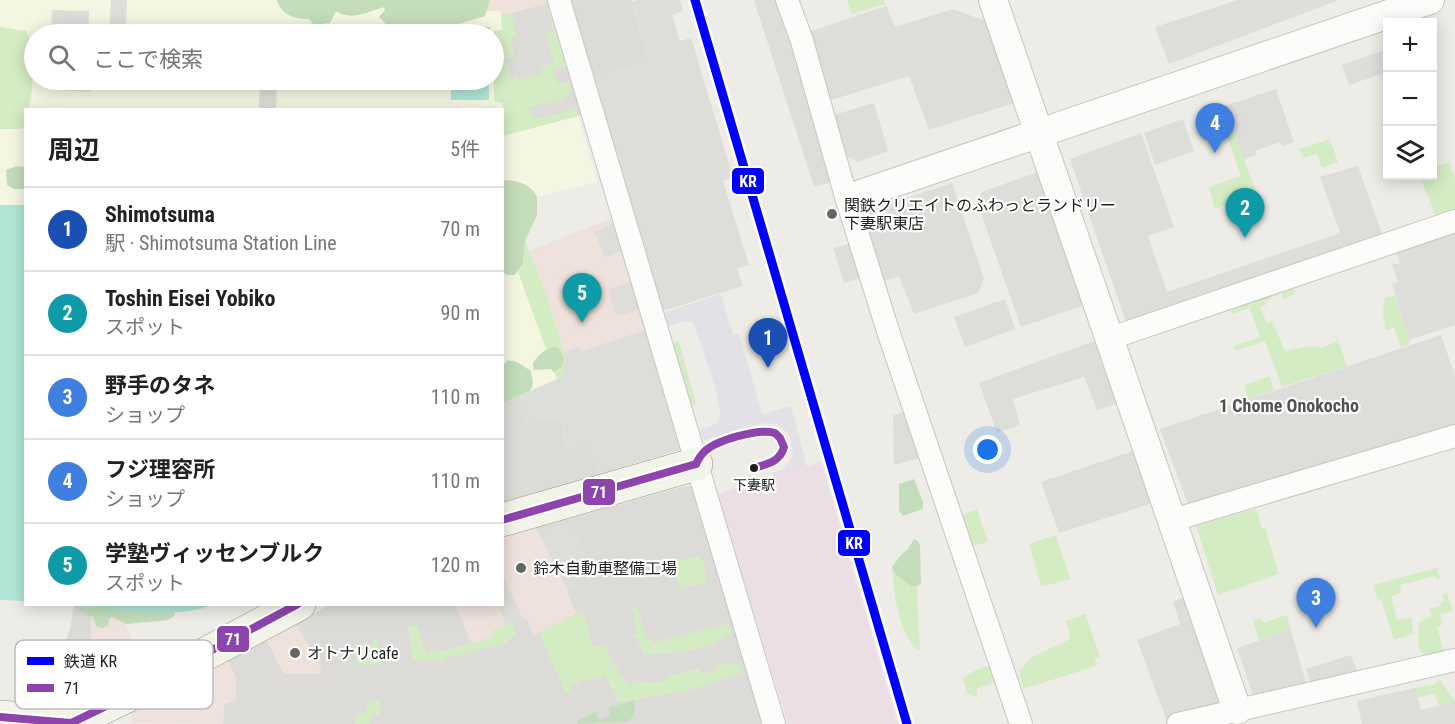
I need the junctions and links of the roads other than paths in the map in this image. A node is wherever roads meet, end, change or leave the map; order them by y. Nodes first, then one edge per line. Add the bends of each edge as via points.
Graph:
1 (560, 0) edge
2 (786, 0) edge
3 (993, 0) edge
4 (1430, 0) edge
5 (1040, 134) junction
6 (853, 198) junction
7 (1455, 221) edge
8 (1111, 338) junction
9 (1455, 436) edge
10 (696, 464) junction
11 (504, 519) edge
12 (1173, 520) junction
13 (295, 606) edge
14 (213, 650) edge
15 (1455, 660) edge
16 (100, 709) edge
17 (1237, 710) junction
18 (0, 717) edge
19 (71, 723) edge
20 (75, 724) edge
21 (774, 724) edge
22 (1021, 724) edge
23 (1178, 724) edge

1 - 10 street
2 - 6 street
3 - 5 street
4 - 5 street
5 - 6 street
5 - 8 street
6 - 22 street via 888,331
7 - 8 street
8 - 12 street
9 - 12 street
10 - 11 main road
10 - 21 street
12 - 17 street
13 - 14 main road
15 - 17 street
16 - 19 main road
17 - 23 street
18 - 19 main road
19 - 20 street

